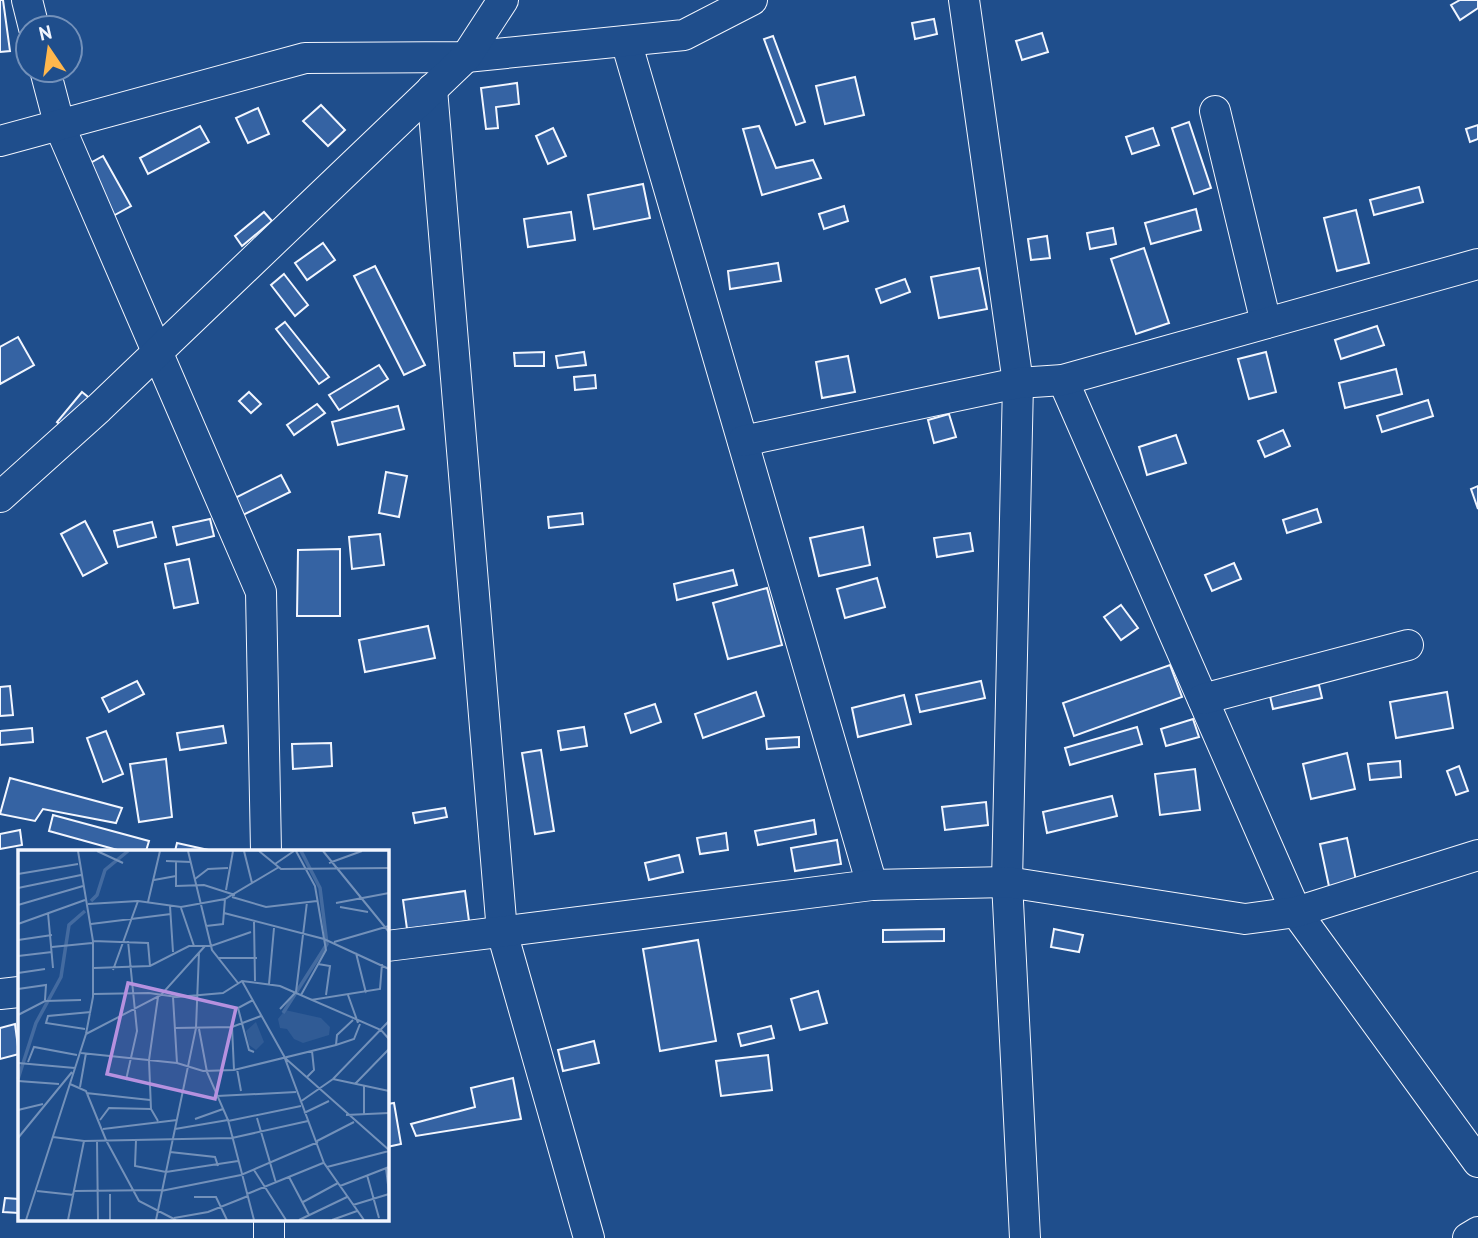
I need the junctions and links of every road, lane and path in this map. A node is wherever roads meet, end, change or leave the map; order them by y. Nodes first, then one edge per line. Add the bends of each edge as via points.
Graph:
1 (503, 0) edge
2 (752, 0) edge
3 (964, 0) edge
4 (626, 41) junction
5 (466, 57) junction
6 (49, 84) edge
7 (432, 89) junction
8 (1215, 111) dead end
9 (60, 127) junction
10 (0, 141) edge
11 (1478, 264) edge
12 (1266, 323) junction
13 (157, 351) junction
14 (1063, 380) junction
15 (1018, 383) junction
16 (743, 441) junction
17 (0, 497) edge
18 (1408, 645) dead end
19 (1203, 699) junction
20 (266, 850) edge
21 (1478, 855) edge
22 (1007, 882) junction
23 (872, 884) junction
24 (1296, 912) junction
25 (502, 932) junction
26 (388, 947) edge
27 (18, 992) edge
28 (0, 994) edge
29 (1478, 1162) edge
30 (268, 1220) edge
31 (1478, 1232) edge
32 (269, 1238) edge
33 (589, 1238) edge
34 (1025, 1238) edge
35 (1468, 1238) edge

1 - 5 street
2 - 4 street via 684,35
3 - 15 street
4 - 5 street
4 - 16 street
5 - 7 street
5 - 9 street via 306,58
6 - 9 street
7 - 13 street
7 - 25 street
8 - 12 street
9 - 10 street
9 - 13 street
11 - 12 street
12 - 14 street
13 - 17 street
13 - 20 street via 261,592
14 - 15 street
14 - 19 street
15 - 16 street
15 - 22 street
16 - 23 street
18 - 19 street
19 - 24 street
21 - 24 street
22 - 23 street
22 - 24 street via 1245,919
22 - 34 street
23 - 25 street
24 - 29 street
25 - 26 street
25 - 33 street
27 - 28 street
30 - 32 street
31 - 35 street

